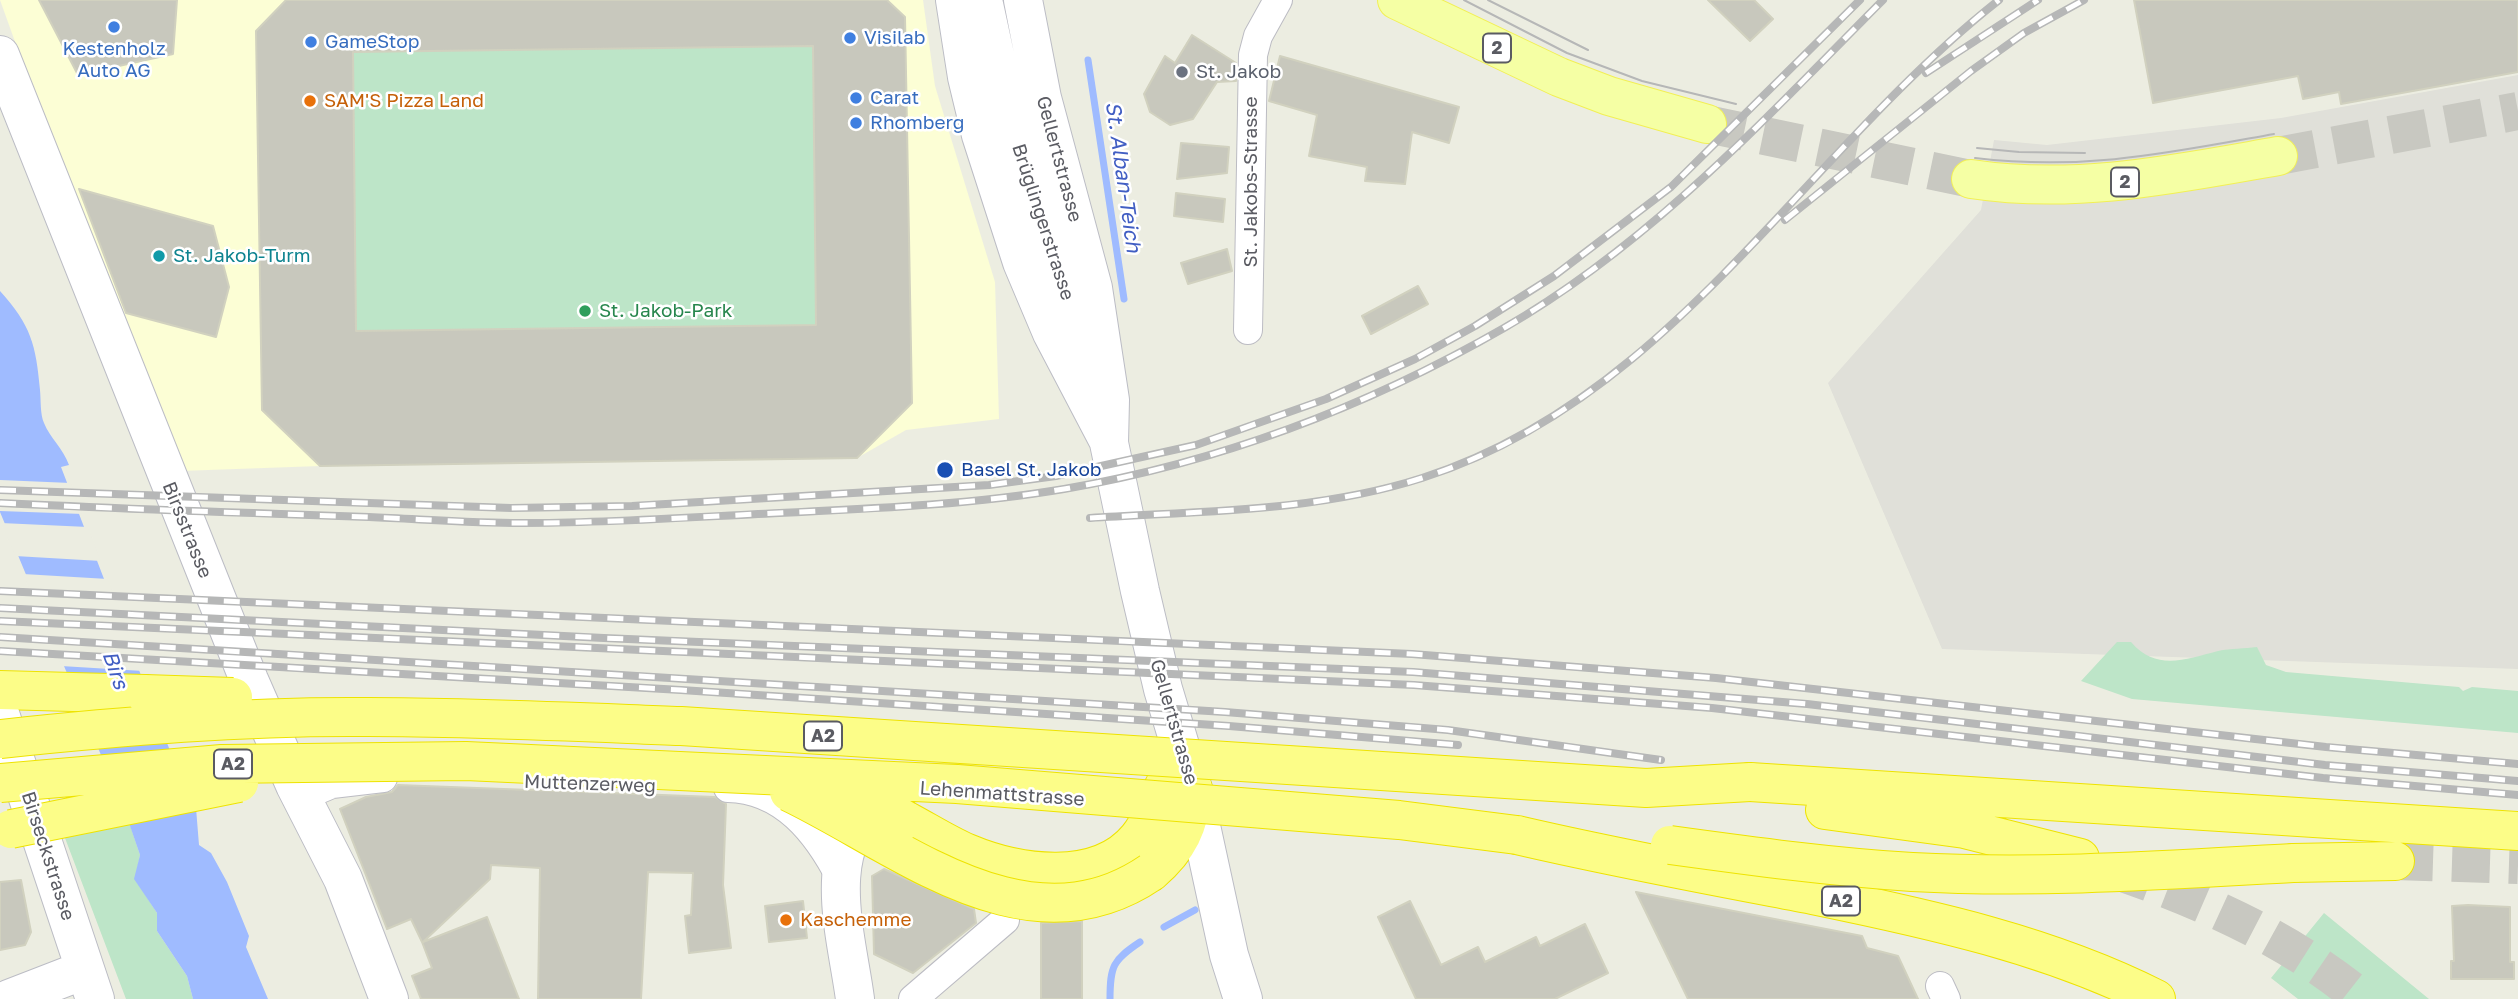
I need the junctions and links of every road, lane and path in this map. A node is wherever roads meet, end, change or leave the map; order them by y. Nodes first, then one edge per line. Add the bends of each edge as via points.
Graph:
1 (955, 0) edge
2 (983, 0) edge
3 (1023, 0) edge
4 (1278, 0) edge
5 (1397, 0) edge
6 (0, 55) edge
7 (1707, 124) tunnel mouth
8 (2278, 156) tunnel mouth
9 (1971, 179) tunnel mouth
10 (1248, 330) dead end
11 (1109, 443) junction
12 (0, 690) edge
13 (0, 714) edge
14 (0, 739) edge
15 (0, 783) edge
16 (1179, 787) junction
17 (1747, 792) junction
18 (301, 797) junction
19 (5, 830) edge
20 (2518, 831) edge
21 (1517, 835) junction
22 (2080, 858) tunnel mouth
23 (2395, 860) tunnel mouth
24 (1138, 861) junction
25 (841, 879) junction
26 (1005, 920) dead end
27 (90, 984) edge
28 (9, 999) edge
29 (389, 999) edge
30 (855, 999) edge
31 (913, 999) edge
32 (1243, 999) edge
33 (2156, 999) edge

1 - 11 main road, Gellertstrasse via 981,135 1022,262 1052,333
2 - 11 main road, Brüglingerstrasse via 1010,124 1080,335
3 - 11 main road, Gellertstrasse via 1042,98 1093,288 1110,400
4 - 10 street, St. Jakobs-Strasse via 1252,55
5 - 7 main road, 2 via 1559,77
6 - 18 main road, Birsstrasse via 184,523
8 - 9 main road, 2 via 2110,184 2034,186
11 - 16 main road, Gellertstrasse via 1178,744
12 - 24 highway, bridge via 413,704 677,719 757,739 793,754 966,853 1006,866 1066,871
13 - 27 main road, Birseckstrasse
14 - 17 highway, A2, bridge via 235,720 523,719
15 - 21 highway, A2, bridge via 199,765 466,761 957,784 1386,818
16 - 24 highway via 1190,818 1182,835
16 - 25 main road, Lehenmattstrasse via 1129,804 908,788 866,811 849,838
16 - 32 main road, Gellertstrasse via 1219,906
17 - 20 highway via 2378,820
17 - 22 highway via 2017,840
18 - 25 street, Muttenzerweg via 332,784 375,778 747,788 773,797 795,815
18 - 29 main road, Birsstrasse via 343,878
19 - 24 highway, bridge via 279,776 416,770 664,776 789,792 961,883 1013,900 1061,903 1101,898 1128,887
21 - 23 highway, bridge via 1617,839 1910,872 2047,874
21 - 33 highway, A2 via 1981,933 2102,973
25 - 30 main road, Lehenmattstrasse
26 - 31 street
27 - 28 main road

